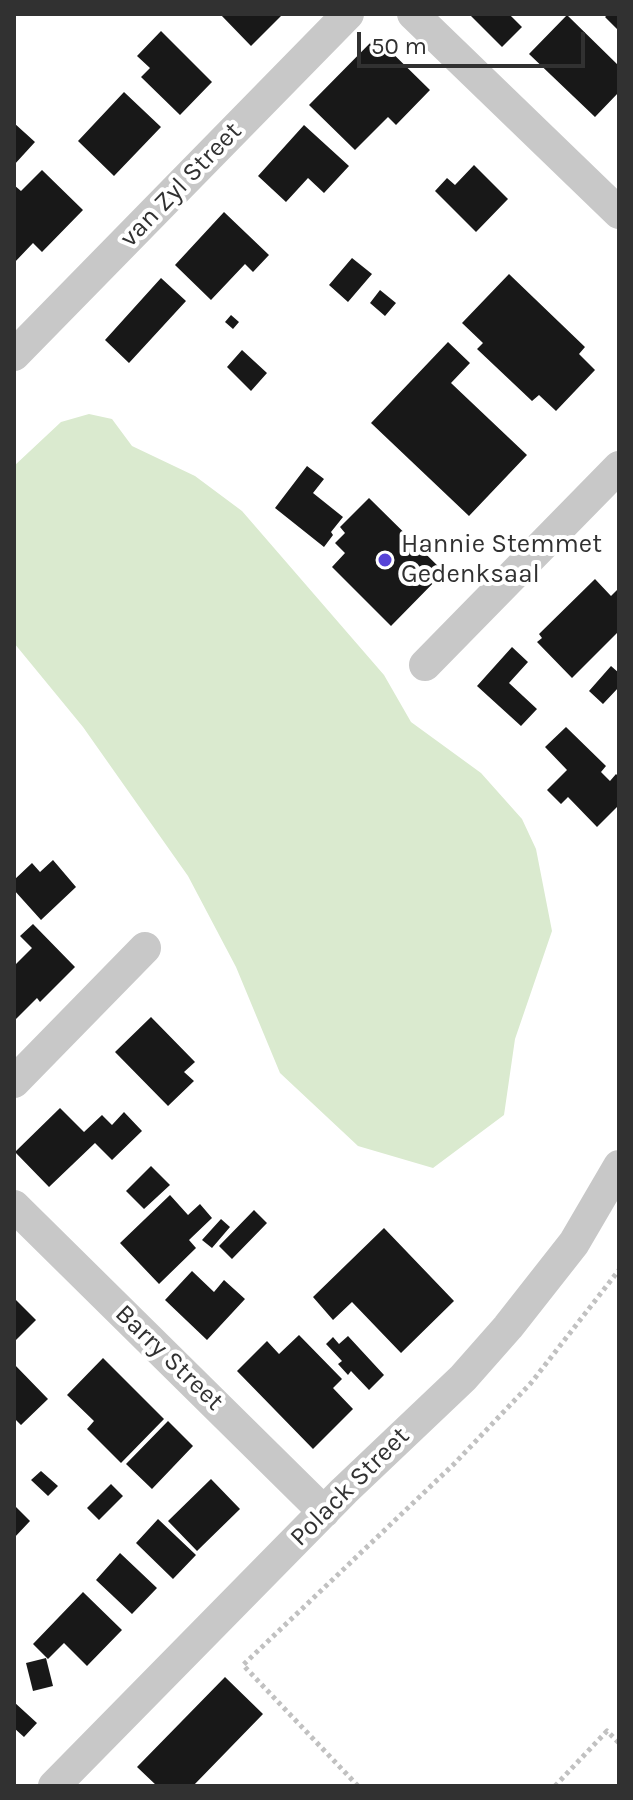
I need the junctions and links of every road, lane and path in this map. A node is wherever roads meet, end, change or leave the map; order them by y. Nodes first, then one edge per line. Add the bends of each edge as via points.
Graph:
1 (348, 14) edge
2 (413, 14) edge
3 (619, 213) edge
4 (14, 355) edge
5 (619, 467) edge
6 (425, 665) dead end
7 (145, 948) dead end
8 (14, 1082) edge
9 (615, 1185) edge
10 (14, 1206) edge
11 (619, 1270) edge
12 (324, 1512) junction
13 (619, 1743) edge
14 (54, 1786) edge
15 (358, 1786) edge
16 (555, 1786) edge

1 - 4 street, van Zyl Street
2 - 3 street
5 - 6 street
7 - 8 street
9 - 12 street, Polack Street via 463,1378
10 - 12 street, Barry Street
11 - 15 path via 520,1395 243,1665
12 - 14 street, Polack Street
13 - 16 path via 607,1731

